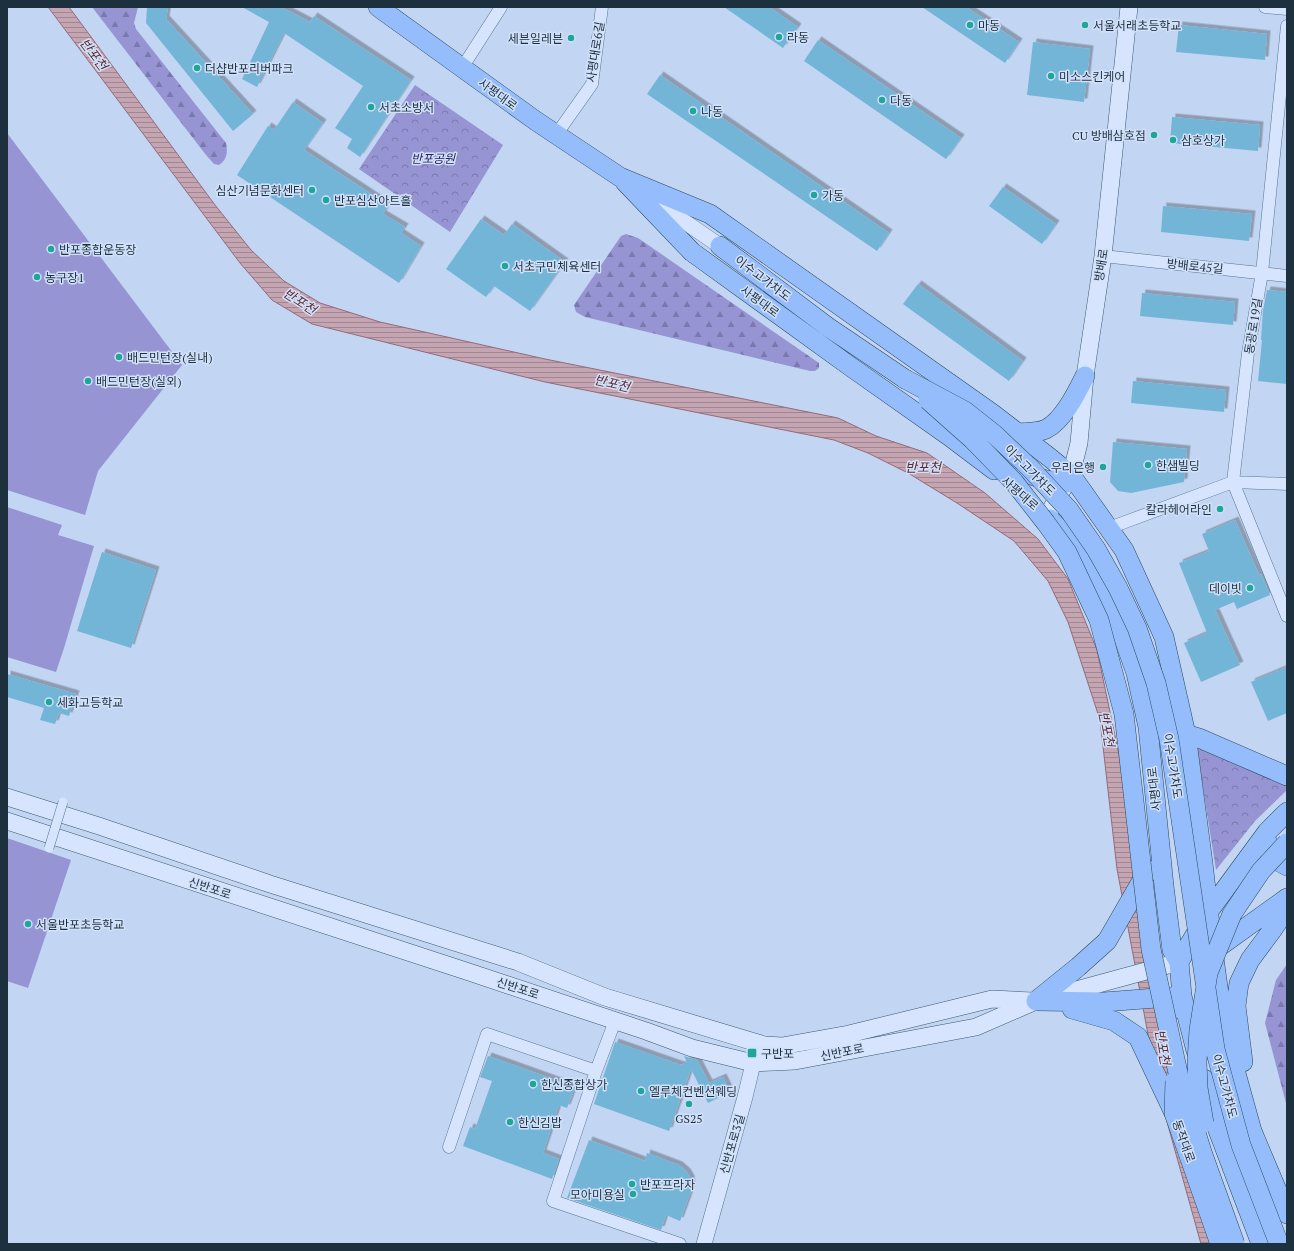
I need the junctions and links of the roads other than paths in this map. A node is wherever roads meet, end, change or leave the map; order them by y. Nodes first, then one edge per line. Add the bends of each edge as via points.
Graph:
1 (378, 7) edge
2 (501, 7) edge
3 (602, 7) edge
4 (1129, 7) edge
5 (1265, 7) edge
6 (1287, 9) edge
7 (1287, 26) edge
8 (462, 68) junction
9 (556, 135) junction
10 (620, 176) junction
11 (720, 246) joint
12 (1103, 256) junction
13 (1262, 273) junction
14 (1287, 276) edge
15 (1085, 376) junction
16 (905, 379) junction
17 (993, 414) junction
18 (1018, 433) junction
19 (949, 436) junction
20 (975, 448) junction
21 (1069, 479) junction
22 (1233, 482) junction
23 (1287, 484) edge
24 (1047, 516) junction
25 (1109, 528) junction
26 (1287, 616) edge
27 (1186, 734) junction
28 (1287, 776) edge
29 (7, 797) edge
30 (63, 802) dead end
31 (1287, 812) edge
32 (7, 821) edge
33 (1267, 832) junction
34 (1159, 843) junction
35 (1287, 843) edge
36 (49, 848) dead end
37 (1287, 866) edge
38 (1287, 898) edge
39 (1287, 908) edge
40 (1209, 911) junction
41 (1213, 951) junction
42 (1176, 956) junction
43 (1173, 997) junction
44 (1036, 1001) junction
45 (615, 1021) junction
46 (758, 1043) junction
47 (753, 1063) junction
48 (596, 1071) junction
49 (1174, 1113) junction
50 (1252, 1130) junction
51 (449, 1147) dead end
52 (1287, 1214) edge
53 (680, 1244) edge
54 (704, 1244) edge
55 (1220, 1244) edge
56 (1235, 1244) edge
57 (1247, 1244) edge
58 (1261, 1244) edge
59 (1279, 1244) edge

1 - 8 main road, 사평대로
2 - 8 street
3 - 9 street, 사평대로6길 via 592,84
4 - 12 main road, 방배로
5 - 6 street
7 - 13 street, 동광로19길
8 - 9 main road, 사평대로
9 - 10 main road, 사평대로
10 - 11 street, 사평대로
10 - 17 main road, 사평대로 via 710,214
10 - 19 main road, 사평대로 via 692,252
11 - 16 main road, 이수고가차도 via 828,327
12 - 13 street, 방배로45길
12 - 15 main road, 방배로
13 - 14 street, 방배로45길
13 - 22 street, 동광로19길 via 1248,353
15 - 18 main road via 1074,397 1052,425 1040,431
15 - 21 main road, 방배로 via 1079,443
16 - 56 main road, 이수고가차도, bridge via 973,440 1019,488 1067,552 1099,620 1124,714 1151,949 1178,1074 1203,1155
16 - 59 main road, 이수고가차도, bridge via 965,411 1032,470 1069,510 1096,549 1137,628 1156,683 1169,739 1214,1049 1241,1145
17 - 18 main road, 사평대로
17 - 20 main road via 1006,435 1002,444 998,449 988,451
18 - 21 main road, 사평대로
19 - 20 main road
19 - 24 main road, 사평대로 via 997,472
20 - 21 main road via 1036,477 1058,483
21 - 24 main road, 방배로
21 - 25 main road, 사평대로
22 - 23 street
22 - 25 street
22 - 26 street, 동광로19길
24 - 34 main road, 사평대로 via 1080,550 1115,614 1136,673 1148,727
25 - 27 main road, 사평대로 via 1124,550 1164,637
27 - 28 main road
27 - 40 main road, 사평대로
29 - 46 main road, 신반포로 via 518,962 604,997
30 - 36 street, bridge
31 - 33 main road
32 - 45 main road, 신반포로
33 - 37 main road via 1269,851 1278,862
33 - 40 main road
34 - 42 main road, 사평대로
34 - 44 main road via 1144,878 1107,941
35 - 57 main road, 동작대로, bridge via 1261,871 1232,914 1208,973 1199,1030 1198,1088 1204,1123
38 - 41 main road
39 - 50 main road via 1250,960 1239,983 1236,1006
40 - 41 main road
40 - 42 main road
41 - 42 main road
41 - 50 main road via 1224,1030
42 - 43 main road, 동작대로
42 - 44 main road, 신반포로 via 1158,968
43 - 44 main road via 1104,1002
43 - 49 main road, 동작대로, bridge via 1176,1056
43 - 58 main road via 1216,1125
44 - 46 main road, 신반포로 via 992,999 849,1034 782,1046
44 - 47 main road, 신반포로 via 976,1027 795,1061
44 - 49 main road via 1114,1020 1138,1037
45 - 47 main road, 신반포로 via 692,1048
45 - 48 street
46 - 47 street, 신반포로3길
47 - 54 street, 신반포로3길
48 - 51 street via 487,1034
48 - 53 street via 553,1201
49 - 55 main road, 동작대로, bridge
50 - 52 main road

